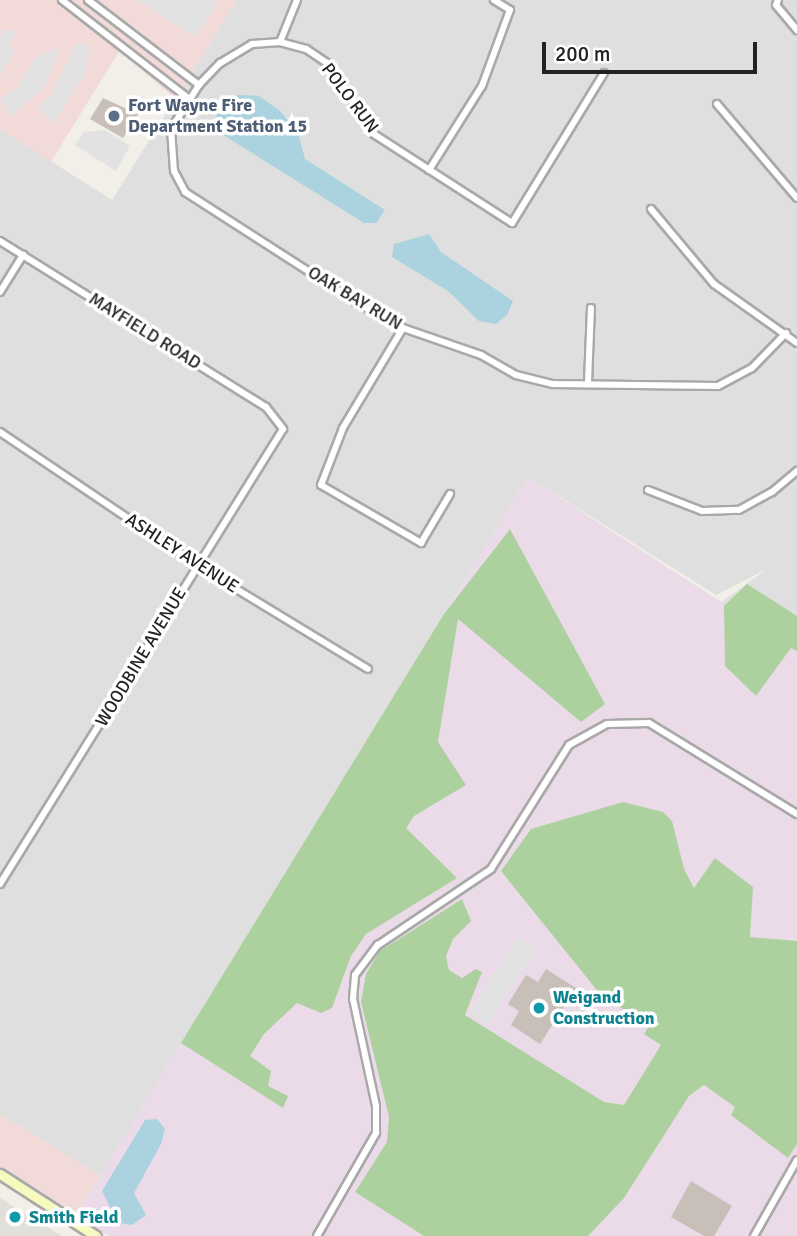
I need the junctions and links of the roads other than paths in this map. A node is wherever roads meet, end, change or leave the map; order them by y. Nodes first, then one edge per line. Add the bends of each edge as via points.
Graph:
1 (62, 0) edge
2 (88, 0) edge
3 (296, 0) edge
4 (494, 0) edge
5 (777, 3) edge
6 (797, 30) edge
7 (280, 41) junction
8 (149, 45) junction
9 (140, 58) junction
10 (604, 73) dead end
11 (199, 85) junction
12 (190, 99) junction
13 (717, 103) dead end
14 (429, 170) junction
15 (797, 198) edge
16 (652, 209) dead end
17 (0, 241) edge
18 (23, 255) junction
19 (0, 292) edge
20 (591, 309) dead end
21 (403, 328) junction
22 (786, 333) junction
23 (797, 343) edge
24 (588, 383) junction
25 (283, 429) joint
26 (0, 432) edge
27 (797, 471) edge
28 (648, 490) dead end
29 (450, 494) dead end
30 (197, 565) junction
31 (368, 669) dead end
32 (797, 814) edge
33 (0, 884) edge
34 (797, 1160) edge
35 (0, 1174) edge
36 (96, 1236) edge
37 (317, 1236) edge
38 (754, 1236) edge

1 - 9 street
2 - 8 street
3 - 7 street
4 - 14 street via 510,10 482,86
5 - 6 street
7 - 11 street via 253,44 220,63
7 - 14 street, POLO RUN via 306,48 327,63 374,134
8 - 9 street
8 - 11 street
9 - 12 street
10 - 14 street, POLO RUN via 512,223
11 - 12 street
12 - 21 street, OAK BAY RUN via 171,129 169,144 173,171 185,192
13 - 15 street
16 - 22 street via 715,284
17 - 18 street, MAYFIELD ROAD
18 - 19 street
18 - 25 street, MAYFIELD ROAD via 266,407
20 - 24 street
21 - 24 street, OAK BAY RUN via 481,355 516,375 553,384
21 - 29 street via 343,428 321,485 421,543
22 - 23 street
22 - 24 street, OAK BAY RUN via 752,368 718,386
25 - 30 street, WOODBINE AVENUE
26 - 30 street, ASHLEY AVENUE
27 - 28 street via 739,510 702,511
30 - 31 street, ASHLEY AVENUE
30 - 33 street, WOODBINE AVENUE
32 - 37 street via 649,723 607,724 569,745 491,869 379,944 355,975 353,999 376,1106 376,1133
34 - 38 street
35 - 36 main road

